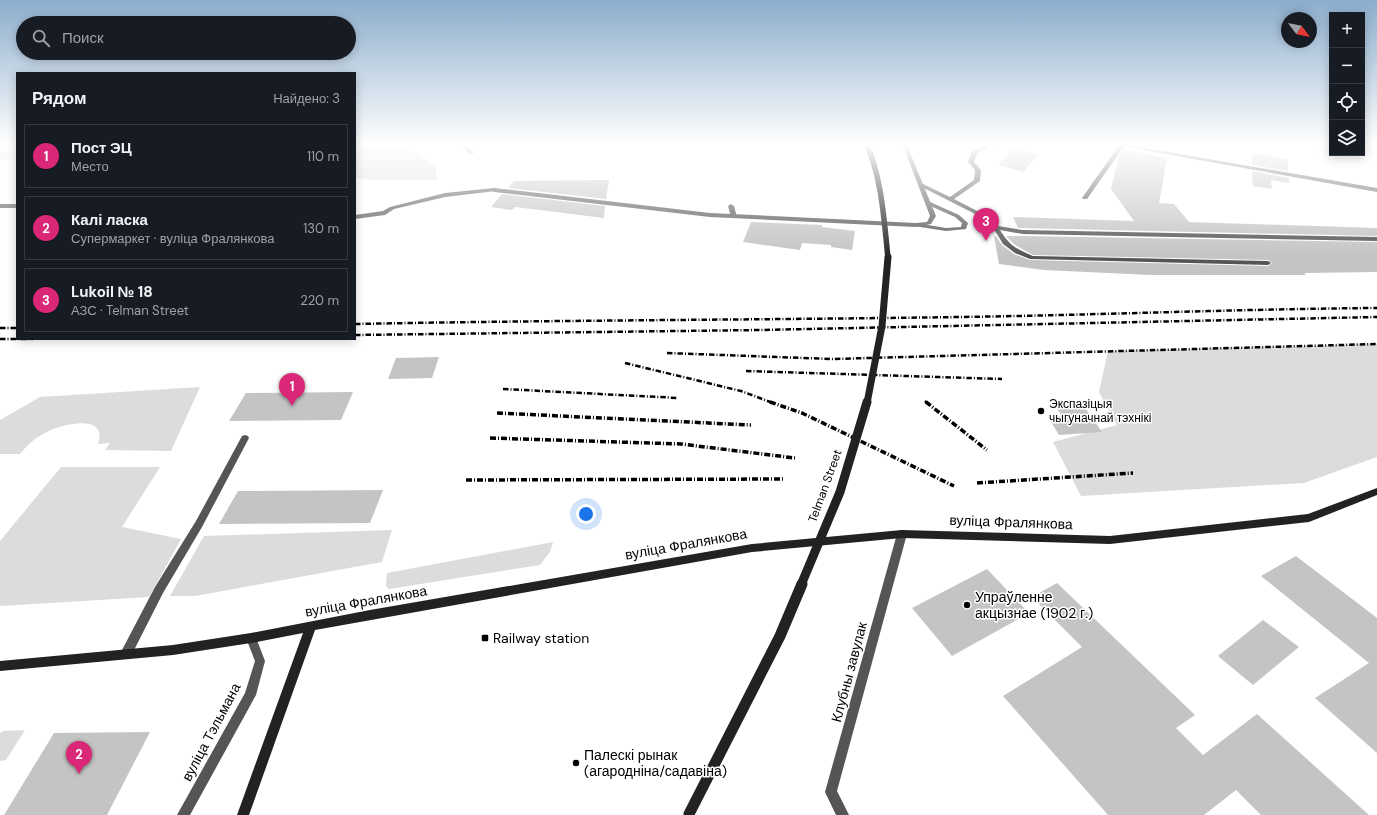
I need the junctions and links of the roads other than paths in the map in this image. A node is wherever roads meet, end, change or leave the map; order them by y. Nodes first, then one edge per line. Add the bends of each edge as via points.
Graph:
1 (877, 181) edge
2 (919, 181) edge
3 (977, 181) edge
4 (1097, 181) edge
5 (1326, 181) edge
6 (921, 185) junction
7 (1377, 190) edge
8 (1085, 198) dead end
9 (950, 200) junction
10 (928, 203) junction
11 (0, 206) edge
12 (16, 206) edge
13 (731, 206) dead end
14 (734, 217) junction
15 (356, 218) edge
16 (916, 225) junction
17 (996, 228) junction
18 (1377, 240) edge
19 (1268, 263) dead end
20 (245, 438) dead end
21 (1377, 491) edge
22 (902, 534) junction
23 (312, 626) junction
24 (251, 638) junction
25 (126, 654) junction
26 (0, 666) edge
27 (183, 815) edge
28 (244, 815) edge
29 (688, 815) edge
30 (843, 815) edge

1 - 29 main road, Telman Street, bridge via 888,261 882,326 868,399 840,492 780,636
2 - 6 street
3 - 9 street
4 - 8 street
5 - 7 street
6 - 9 street
6 - 10 street
9 - 17 street via 981,215
10 - 16 street via 933,216 929,223
10 - 16 street via 957,216 966,223 964,228 940,229
11 - 12 street
13 - 14 street
14 - 15 street via 494,190 445,195 392,208 385,213
14 - 16 street
17 - 18 street via 1023,232
17 - 19 street via 1005,243 1017,252 1032,258
20 - 25 street
21 - 22 main road, вуліца Фралянкова via 1309,518 1110,540
22 - 23 main road, вуліца Фралянкова via 752,548
22 - 30 street, Клубны завулак via 831,792
23 - 24 main road, вуліца Фралянкова
23 - 28 main road
24 - 25 main road, вуліца Фралянкова
24 - 27 street, вуліца Тэльмана via 260,661 250,695
25 - 26 main road, вуліца Фралянкова

